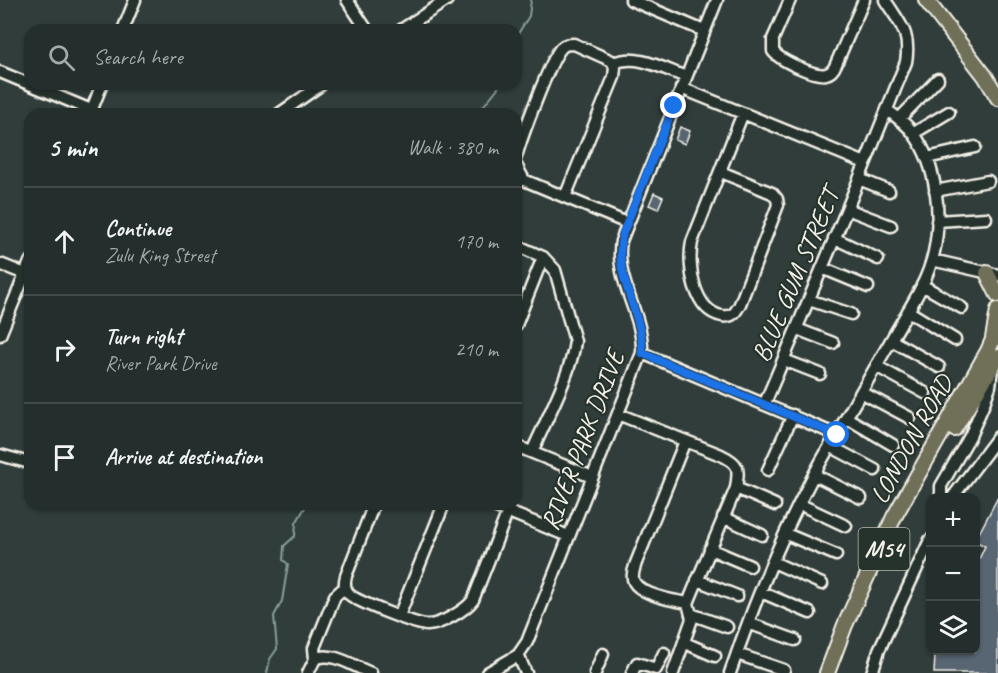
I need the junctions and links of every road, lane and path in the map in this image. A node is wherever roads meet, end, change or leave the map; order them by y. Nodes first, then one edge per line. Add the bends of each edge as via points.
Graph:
1 (135, 0) edge
2 (347, 0) edge
3 (447, 0) edge
4 (631, 0) edge
5 (717, 0) edge
6 (789, 0) edge
7 (864, 0) edge
8 (885, 0) edge
9 (926, 0) edge
10 (935, 0) edge
11 (125, 24) edge
12 (363, 24) edge
13 (410, 24) edge
14 (704, 31) junction
15 (612, 61) junction
16 (0, 72) edge
17 (686, 77) junction
18 (938, 79) dead end
19 (24, 83) edge
20 (998, 84) edge
21 (681, 88) junction
22 (40, 90) edge
23 (99, 90) edge
24 (314, 90) edge
25 (998, 98) edge
26 (81, 108) edge
27 (92, 108) edge
28 (288, 108) edge
29 (887, 110) junction
30 (949, 112) dead end
31 (743, 113) junction
32 (899, 118) junction
33 (914, 133) junction
34 (522, 141) edge
35 (975, 147) dead end
36 (927, 158) junction
37 (865, 163) junction
38 (721, 172) junction
39 (522, 177) edge
40 (859, 179) junction
41 (987, 181) dead end
42 (890, 191) dead end
43 (935, 191) junction
44 (565, 197) junction
45 (847, 209) junction
46 (986, 218) dead end
47 (937, 221) junction
48 (627, 223) junction
49 (891, 226) dead end
50 (834, 238) junction
51 (522, 248) edge
52 (543, 257) junction
53 (878, 259) dead end
54 (932, 260) junction
55 (0, 264) edge
56 (822, 268) junction
57 (992, 272) edge
58 (24, 274) edge
59 (24, 276) edge
60 (922, 285) junction
61 (868, 287) dead end
62 (998, 295) edge
63 (809, 300) junction
64 (962, 308) dead end
65 (522, 310) edge
66 (998, 310) edge
67 (908, 311) junction
68 (851, 314) dead end
69 (797, 329) junction
70 (995, 334) edge
71 (0, 335) edge
72 (891, 340) junction
73 (955, 340) dead end
74 (833, 343) dead end
75 (642, 353) junction
76 (784, 360) junction
77 (995, 363) edge
78 (876, 366) junction
79 (939, 367) dead end
80 (820, 374) dead end
81 (861, 392) junction
82 (925, 393) dead end
83 (765, 404) junction
84 (618, 414) junction
85 (793, 415) junction
86 (848, 418) junction
87 (910, 418) dead end
88 (837, 435) junction
89 (998, 437) edge
90 (686, 441) junction
91 (893, 445) dead end
92 (831, 446) junction
93 (522, 448) edge
94 (532, 452) junction
95 (0, 455) edge
96 (24, 461) edge
97 (768, 470) dead end
98 (875, 470) dead end
99 (815, 475) junction
100 (592, 477) junction
101 (736, 488) junction
102 (941, 493) edge
103 (956, 493) edge
104 (861, 498) dead end
105 (799, 504) junction
106 (775, 505) dead end
107 (372, 510) edge
108 (442, 510) edge
109 (503, 510) edge
110 (508, 512) junction
111 (723, 517) junction
112 (846, 526) dead end
113 (786, 534) junction
114 (762, 535) dead end
115 (568, 536) junction
116 (927, 547) edge
117 (710, 549) junction
118 (836, 555) dead end
119 (773, 562) junction
120 (750, 566) dead end
121 (697, 580) junction
122 (822, 584) dead end
123 (346, 590) junction
124 (760, 592) junction
125 (737, 596) dead end
126 (690, 608) junction
127 (810, 613) dead end
128 (399, 616) junction
129 (748, 623) junction
130 (727, 627) dead end
131 (795, 640) dead end
132 (685, 643) junction
133 (664, 653) dead end
134 (603, 654) dead end
135 (737, 654) junction
136 (518, 656) junction
137 (715, 656) dead end
138 (315, 659) junction
139 (784, 670) dead end
140 (308, 673) edge
141 (371, 673) edge
142 (487, 673) edge
143 (526, 673) edge
144 (595, 673) edge
145 (632, 673) edge
146 (673, 673) edge
147 (730, 673) edge
148 (827, 673) edge
149 (837, 673) edge
150 (872, 673) edge

1 - 11 street
2 - 12 street
3 - 13 street
4 - 14 street
5 - 14 street, RIVER PARK DRIVE
6 - 7 street via 773,39 773,51 780,58 822,75 830,72 839,59
8 - 29 street, BLUE GUM STREET via 908,39 906,62
9 - 25 main road
10 - 20 main road
14 - 17 street, RIVER PARK DRIVE
15 - 17 street via 645,62
15 - 34 street via 578,45 564,46 549,70
15 - 44 street via 614,77
16 - 19 street
17 - 21 street, RIVER PARK DRIVE
18 - 32 street
21 - 31 street
21 - 48 street, RIVER PARK DRIVE
22 - 26 street
23 - 27 street
24 - 28 street
29 - 32 street
29 - 37 street, BLUE GUM STREET
30 - 33 street
31 - 37 street
31 - 38 street
32 - 33 street
33 - 36 street
35 - 36 street
36 - 43 street
37 - 40 street, BLUE GUM STREET
38 - 38 street via 692,242 690,257 704,307 725,317 732,315 740,304 778,205 772,193
39 - 44 street
40 - 42 street
40 - 45 street, BLUE GUM STREET
41 - 43 street
43 - 47 street
44 - 48 street
45 - 49 street
45 - 50 street, BLUE GUM STREET
46 - 47 street
47 - 54 street
48 - 75 street, RIVER PARK DRIVE via 620,258
50 - 53 street
50 - 56 street, BLUE GUM STREET
51 - 52 street
52 - 65 street
52 - 94 street via 555,270 575,341 567,371
54 - 57 street
54 - 60 street
55 - 58 street
56 - 61 street
56 - 63 street, BLUE GUM STREET
57 - 62 main road
59 - 71 street
60 - 64 street
60 - 67 street
63 - 68 street
63 - 69 street, BLUE GUM STREET
66 - 70 main road, LONDON ROAD
67 - 72 street
67 - 73 street
69 - 74 street
69 - 76 street, BLUE GUM STREET
70 - 148 main road, LONDON ROAD / M54 via 894,518
72 - 78 street
72 - 79 street
75 - 83 street
75 - 84 street, RIVER PARK DRIVE
76 - 80 street
76 - 83 street, BLUE GUM STREET
77 - 102 street via 988,393
77 - 149 main road, LONDON ROAD / M54 via 881,554
78 - 81 street
78 - 82 street
81 - 86 street
81 - 87 street
83 - 85 street
84 - 90 street
84 - 100 street, RIVER PARK DRIVE
85 - 88 street
85 - 97 street
86 - 88 street
86 - 91 street
88 - 92 street
89 - 103 street
90 - 101 street via 729,459 739,472
90 - 126 street via 633,578 645,590
92 - 98 street
92 - 99 street
93 - 94 street
94 - 100 street
95 - 96 street
99 - 104 street
99 - 105 street
100 - 115 street, RIVER PARK DRIVE
101 - 106 street
101 - 111 street
105 - 112 street
105 - 113 street
107 - 123 street via 346,576
108 - 128 street
109 - 110 street
110 - 115 street
110 - 128 street via 469,605 427,626
111 - 114 street
111 - 117 street
113 - 118 street
113 - 119 street
115 - 136 street, RIVER PARK DRIVE
116 - 150 street
117 - 120 street
117 - 121 street
119 - 122 street
119 - 124 street
121 - 125 street
121 - 126 street
123 - 128 street via 359,600
123 - 138 street via 335,596 314,648
124 - 127 street
124 - 129 street
126 - 130 street
126 - 132 street via 692,619
129 - 131 street
129 - 135 street
132 - 137 street
132 - 146 street
133 - 145 street via 656,669 637,663
134 - 144 street
135 - 139 street
135 - 147 street
136 - 142 street
136 - 143 street
138 - 140 street
138 - 141 street via 332,657

